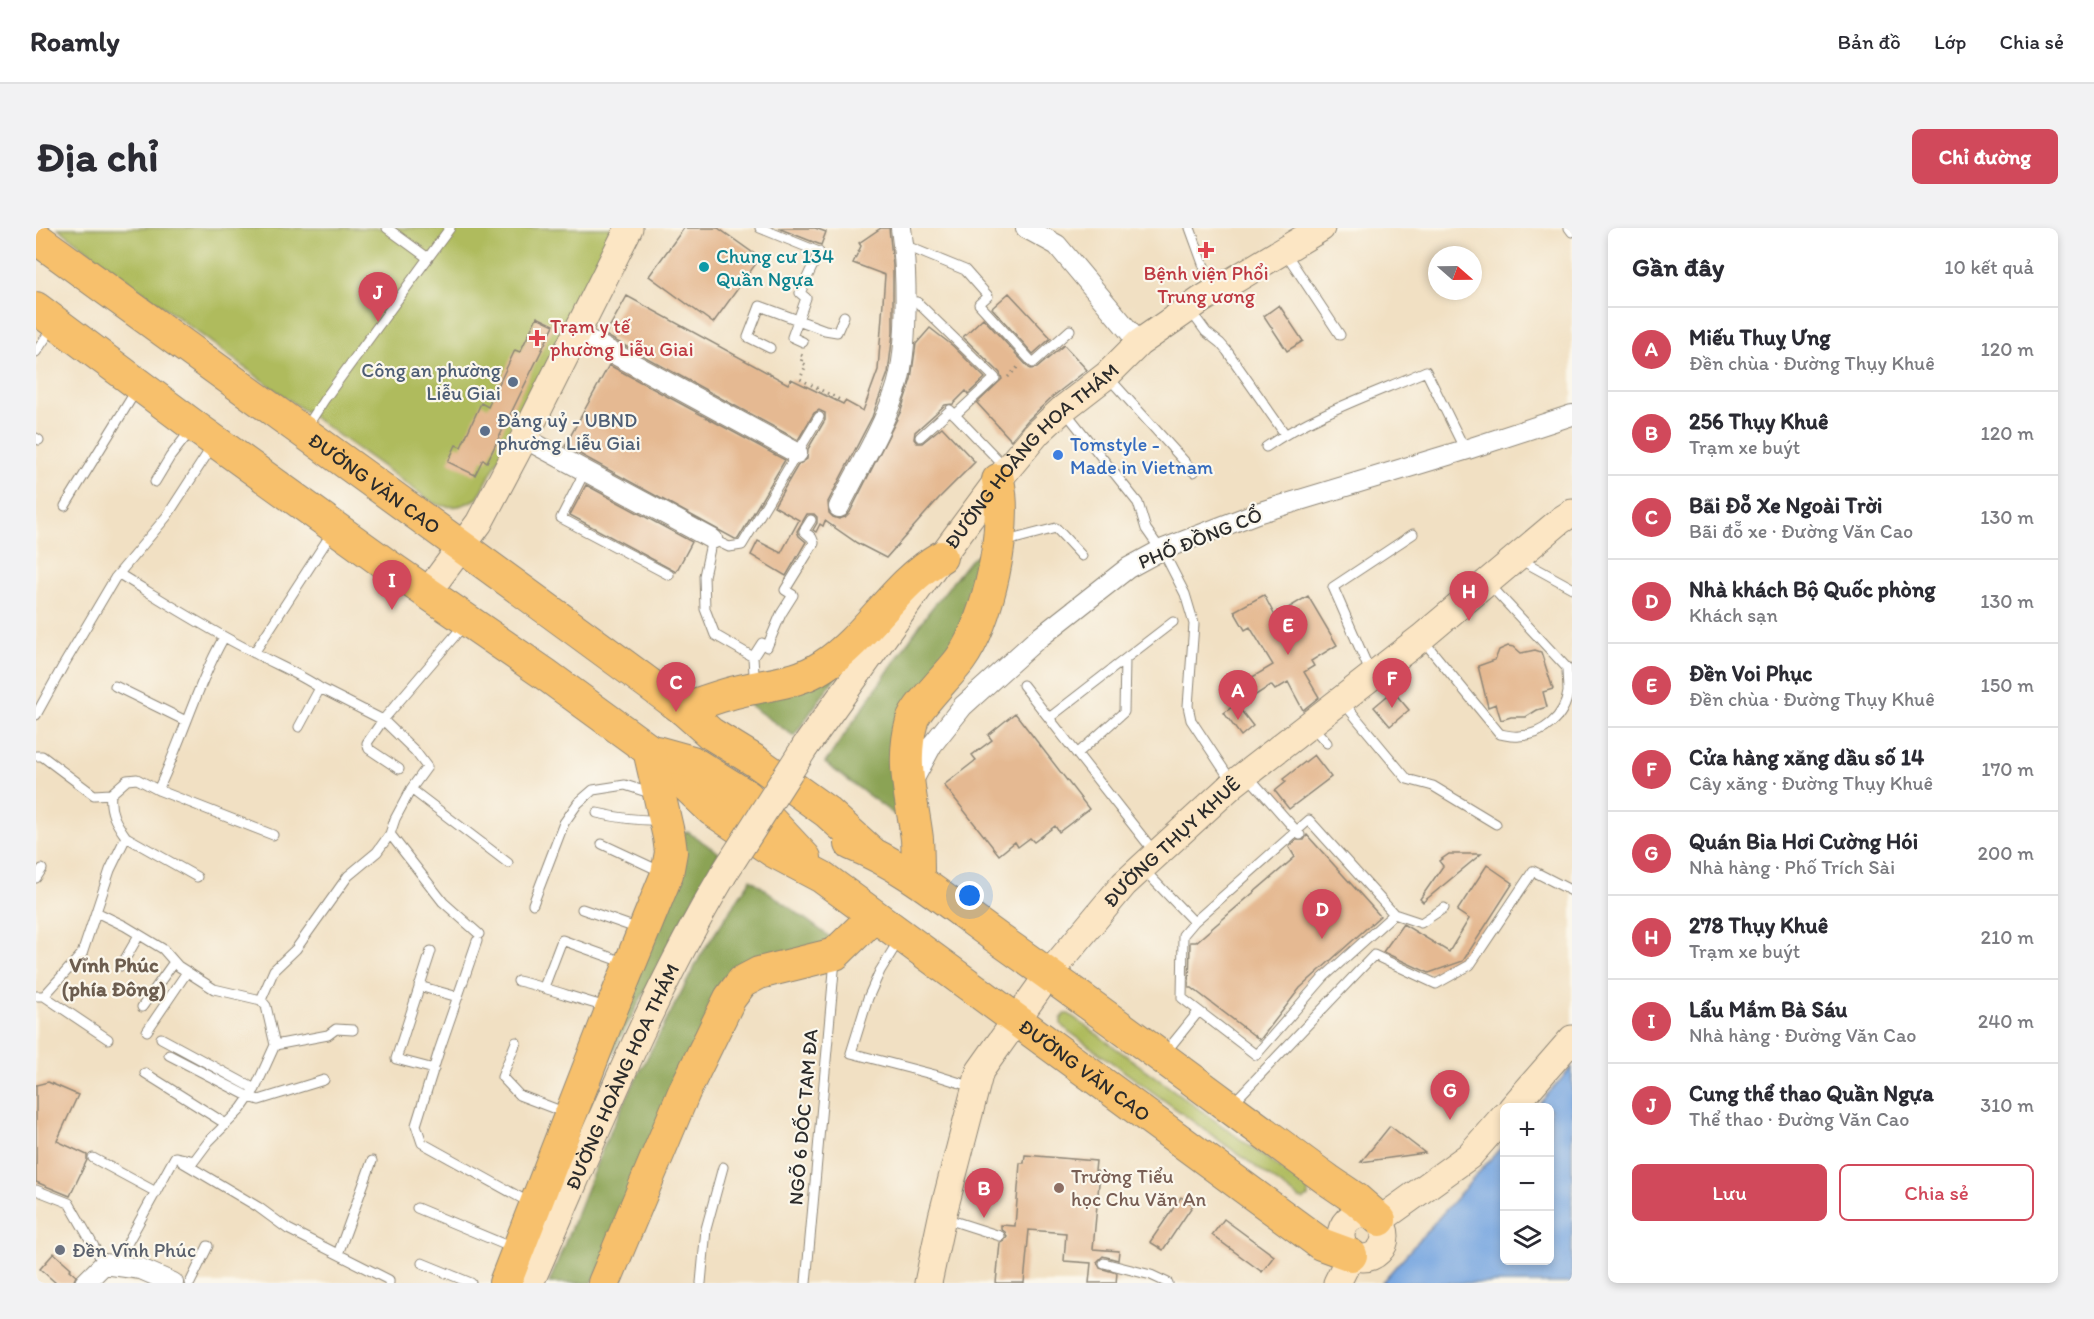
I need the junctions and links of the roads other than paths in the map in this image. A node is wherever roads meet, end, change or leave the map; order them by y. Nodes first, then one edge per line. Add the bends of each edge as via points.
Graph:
1 (387, 228) edge
2 (450, 228) edge
3 (629, 228) edge
4 (760, 228) edge
5 (1026, 228) edge
6 (1190, 228) edge
7 (1321, 228) edge
8 (1569, 228) edge
9 (1572, 232) edge
10 (902, 236) edge
11 (36, 238) edge
12 (1283, 250) junction
13 (428, 258) junction
14 (1218, 290) junction
15 (905, 301) junction
16 (1189, 308) junction
17 (46, 315) edge
18 (844, 316) dead end
19 (798, 320) junction
20 (1070, 330) dead end
21 (576, 333) junction
22 (1340, 335) dead end
23 (803, 342) road end
24 (1139, 343) junction
25 (770, 348) dead end
26 (36, 352) edge
27 (1107, 375) junction
28 (140, 384) junction
29 (1063, 409) junction
30 (955, 415) junction
31 (1572, 415) edge
32 (819, 417) dead end
33 (205, 433) junction
34 (303, 433) junction
35 (1285, 434) junction
36 (920, 437) dead end
37 (524, 438) junction
38 (1266, 447) dead end
39 (1465, 450) junction
40 (797, 453) junction
41 (585, 471) junction
42 (1194, 472) dead end
43 (1002, 474) junction
44 (154, 482) dead end
45 (65, 506) dead end
46 (839, 507) dead end
47 (1572, 513) edge
48 (811, 520) dead end
49 (336, 527) junction
50 (1413, 534) dead end
51 (712, 539) junction
52 (997, 543) junction
53 (460, 546) junction
54 (1161, 550) junction
55 (1082, 556) dead end
56 (941, 557) junction
57 (1516, 557) junction
58 (119, 573) junction
59 (669, 575) dead end
60 (1488, 582) junction
61 (1572, 588) edge
62 (427, 593) junction
63 (468, 621) junction
64 (1173, 622) dead end
65 (224, 637) junction
66 (1421, 638) junction
67 (254, 653) junction
68 (753, 657) junction
69 (1125, 659) junction
70 (1372, 676) junction
71 (116, 686) dead end
72 (1023, 686) dead end
73 (763, 687) junction
74 (320, 688) junction
75 (1341, 700) junction
76 (683, 709) junction
77 (36, 715) edge
78 (1049, 718) junction
79 (383, 720) junction
80 (186, 721) junction
81 (299, 727) dead end
82 (649, 750) junction
83 (1077, 754) junction
84 (36, 756) edge
85 (399, 769) dead end
86 (1240, 779) junction
87 (909, 788) junction
88 (411, 789) junction
89 (158, 790) junction
90 (111, 794) junction
91 (664, 808) junction
92 (597, 813) dead end
93 (1496, 824) dead end
94 (1298, 833) junction
95 (390, 834) junction
96 (273, 835) dead end
97 (126, 837) junction
98 (602, 844) dead end
99 (508, 863) dead end
100 (42, 869) dead end
101 (1141, 869) junction
102 (667, 874) junction
103 (196, 877) dead end
104 (36, 878) edge
105 (918, 880) junction
106 (1572, 891) edge
107 (532, 904) dead end
108 (1444, 908) dead end
109 (582, 909) dead end
110 (96, 912) junction
111 (1394, 914) junction
112 (874, 916) junction
113 (1194, 922) junction
114 (644, 931) junction
115 (139, 935) junction
116 (901, 936) junction
117 (431, 951) dead end
118 (835, 954) junction
119 (174, 962) junction
120 (631, 964) junction
121 (121, 966) dead end
122 (187, 972) junction
123 (1049, 974) junction
124 (518, 981) dead end
125 (419, 986) junction
126 (544, 987) junction
127 (40, 996) edge
128 (458, 997) junction
129 (261, 1000) junction
130 (142, 1007) dead end
131 (612, 1008) junction
132 (1199, 1011) junction
133 (1016, 1021) junction
134 (147, 1030) dead end
135 (353, 1030) dead end
136 (161, 1038) dead end
137 (1572, 1039) edge
138 (108, 1040) dead end
139 (516, 1042) dead end
140 (275, 1045) junction
141 (169, 1055) dead end
142 (1162, 1058) junction
143 (434, 1069) junction
144 (145, 1073) dead end
145 (324, 1080) dead end
146 (975, 1088) junction
147 (252, 1093) junction
148 (1516, 1103) edge
149 (1229, 1107) junction
150 (571, 1115) junction
151 (1500, 1121) edge
152 (226, 1124) junction
153 (175, 1157) junction
154 (93, 1158) dead end
155 (372, 1161) dead end
156 (723, 1167) dead end
157 (36, 1190) edge
158 (156, 1192) junction
159 (534, 1205) junction
160 (417, 1208) dead end
161 (942, 1217) junction
162 (1380, 1220) junction
163 (1000, 1236) dead end
164 (208, 1246) dead end
165 (517, 1250) junction
166 (338, 1254) junction
167 (1351, 1255) junction
168 (422, 1263) dead end
169 (1104, 1263) dead end
170 (111, 1265) junction
171 (85, 1283) edge
172 (173, 1283) edge
173 (190, 1283) edge
174 (389, 1283) edge
175 (471, 1283) edge
176 (505, 1283) edge
177 (530, 1283) edge
178 (604, 1283) edge
179 (701, 1283) edge
180 (806, 1283) edge
181 (928, 1283) edge
182 (1168, 1283) edge
183 (1337, 1283) edge

1 - 13 lane
2 - 13 lane
3 - 21 main road
4 - 19 lane via 819,252 800,293 806,298
5 - 24 street via 1057,245
6 - 14 lane via 1206,272
7 - 12 main road, ĐƯỜNG HOÀNG HOA THÁM
8 - 9 lane
10 - 15 street
10 - 20 lane via 965,270 988,296 979,304 1034,363
11 - 34 main road, ĐƯỜNG VĂN CAO
12 - 14 main road, ĐƯỜNG HOÀNG HOA THÁM
12 - 22 lane
13 - 34 lane
14 - 16 main road, ĐƯỜNG HOÀNG HOA THÁM
15 - 30 lane via 917,302 995,378
15 - 46 street via 903,361 896,390
16 - 24 main road, ĐƯỜNG HOÀNG HOA THÁM
16 - 35 lane via 1206,332 1227,351
17 - 26 lane
17 - 28 main road, ĐƯỜNG VĂN CAO
18 - 19 lane via 837,332
19 - 23 lane via 792,337
19 - 25 lane via 760,306 748,337
21 - 37 main road
21 - 40 street
24 - 27 main road, ĐƯỜNG HOÀNG HOA THÁM
27 - 29 main road, ĐƯỜNG HOÀNG HOA THÁM
27 - 42 lane
28 - 33 main road, ĐƯỜNG VĂN CAO
28 - 45 lane
29 - 43 main road, ĐƯỜNG HOÀNG HOA THÁM
29 - 54 lane via 1138,503 1146,529
30 - 36 lane via 950,410
30 - 43 lane
31 - 39 street, PHỐ ĐỒNG CỔ
32 - 40 lane
33 - 44 lane via 170,457
33 - 49 main road, ĐƯỜNG VĂN CAO
33 - 58 lane via 167,516
34 - 53 main road, ĐƯỜNG VĂN CAO
35 - 38 lane
35 - 39 lane via 1426,371
37 - 41 street
37 - 53 main road via 479,523
39 - 54 street, PHỐ ĐỒNG CỔ via 1257,513
40 - 51 lane via 742,545 729,547
41 - 51 street
41 - 59 lane via 561,518
43 - 52 main road
43 - 56 main road, ĐƯỜNG HOÀNG HOA THÁM
47 - 57 main road, ĐƯỜNG THỤY KHUÊ
48 - 68 lane via 804,531 814,543 785,590 793,596 767,647 762,643
49 - 62 main road, ĐƯỜNG VĂN CAO
49 - 67 lane
50 - 70 lane via 1333,587
51 - 68 lane via 704,576 705,609 715,635
52 - 55 lane via 1056,528
52 - 87 main road via 992,582 975,634 913,718 905,750
53 - 62 main road
53 - 76 main road, ĐƯỜNG VĂN CAO
54 - 86 lane via 1185,594 1194,624 1188,706 1191,720
54 - 87 street, PHỐ ĐỒNG CỔ via 1128,568 1054,626 963,706 932,745
56 - 73 main road via 922,568 824,666 802,679
56 - 177 main road, ĐƯỜNG HOÀNG HOA THÁM, bridge via 805,747 696,919 648,1015
57 - 60 main road, ĐƯỜNG THỤY KHUÊ
57 - 61 lane
58 - 65 lane
58 - 77 lane
60 - 66 main road, ĐƯỜNG THỤY KHUÊ
60 - 66 lane via 1567,668 1568,693 1553,723 1531,734 1500,734
62 - 63 main road, ĐƯỜNG VĂN CAO
63 - 79 lane
63 - 82 main road, ĐƯỜNG VĂN CAO
64 - 69 lane
65 - 67 lane
65 - 80 lane
66 - 70 main road, ĐƯỜNG THỤY KHUÊ
67 - 74 lane
68 - 73 lane via 754,674
69 - 78 lane
69 - 83 lane via 1124,712
70 - 75 main road, ĐƯỜNG THỤY KHUÊ
71 - 80 lane
72 - 78 lane
73 - 76 main road
74 - 79 lane
74 - 81 lane
75 - 86 main road, ĐƯỜNG THỤY KHUÊ via 1319,734
75 - 93 lane via 1407,778 1433,786
76 - 105 main road, ĐƯỜNG VĂN CAO via 710,733 827,812 872,852
78 - 83 lane
79 - 85 lane via 367,743 369,749
79 - 88 lane via 427,767
80 - 89 lane
82 - 91 main road
82 - 112 main road, ĐƯỜNG VĂN CAO via 711,810 822,877
83 - 101 lane
84 - 90 lane via 42,756 94,795
86 - 94 lane
86 - 101 main road, ĐƯỜNG THỤY KHUÊ
87 - 105 main road
88 - 95 lane
88 - 99 lane
89 - 90 lane via 131,779
89 - 96 lane
90 - 97 lane via 113,815
91 - 92 lane via 643,821
91 - 102 main road via 671,852
91 - 107 lane via 625,785 593,790 564,823
94 - 111 lane via 1309,820
94 - 113 lane
95 - 128 lane via 443,902 478,938
95 - 129 lane via 348,876 296,949 274,970
97 - 103 lane
97 - 110 lane
98 - 102 lane
100 - 104 lane
101 - 113 lane
101 - 123 main road, ĐƯỜNG THỤY KHUÊ
102 - 114 main road
105 - 123 main road, ĐƯỜNG VĂN CAO
106 - 149 lane via 1533,871 1470,965 1436,984 1374,955
108 - 111 lane via 1421,923
109 - 114 lane
110 - 115 lane
110 - 127 lane via 82,954
111 - 132 lane via 1324,977 1256,1055
112 - 116 main road, ĐƯỜNG VĂN CAO
112 - 118 main road
113 - 132 lane via 1184,935 1182,998
114 - 120 main road
115 - 119 lane via 164,950
115 - 121 lane
116 - 133 main road, ĐƯỜNG VĂN CAO
116 - 146 lane via 868,998 851,1053
117 - 125 lane
118 - 178 main road via 759,973 742,982 730,998 684,1092
118 - 180 lane, NGÕ 6 DỐC TAM ĐA
119 - 122 lane
119 - 130 lane
120 - 126 lane via 562,940
120 - 131 main road
122 - 129 lane via 214,989
122 - 134 lane
123 - 133 main road, ĐƯỜNG THỤY KHUÊ
123 - 142 main road, ĐƯỜNG VĂN CAO
124 - 126 lane
125 - 128 lane
125 - 143 lane via 396,1059
126 - 131 lane
127 - 138 lane
128 - 143 lane
129 - 140 lane
131 - 150 main road
132 - 142 lane
133 - 146 main road, ĐƯỜNG THỤY KHUÊ via 980,1071
133 - 167 main road, ĐƯỜNG VĂN CAO via 1321,1244
135 - 140 lane via 336,1029 328,1035
136 - 147 lane
137 - 148 main road
139 - 150 lane via 502,1077 519,1095
140 - 147 lane
141 - 147 lane
142 - 149 main road, ĐƯỜNG VĂN CAO
143 - 159 lane via 416,1125 422,1143
144 - 152 lane
145 - 147 lane via 259,1100
146 - 161 main road, ĐƯỜNG THỤY KHUÊ
147 - 152 lane
149 - 162 main road, ĐƯỜNG VĂN CAO
150 - 159 main road
151 - 162 main road via 1469,1156
152 - 153 lane via 194,1161
153 - 158 lane
153 - 166 lane via 288,1229
154 - 158 lane
155 - 166 lane
156 - 179 lane via 706,1229
157 - 170 lane via 69,1203
158 - 170 lane
159 - 165 main road
160 - 165 lane
161 - 163 lane
161 - 181 main road, ĐƯỜNG THỤY KHUÊ
162 - 167 main road via 1386,1233 1378,1253 1365,1258
164 - 173 lane
165 - 176 main road
166 - 174 lane
167 - 183 main road
168 - 175 lane
169 - 182 lane
170 - 171 street
170 - 172 street via 141,1269

